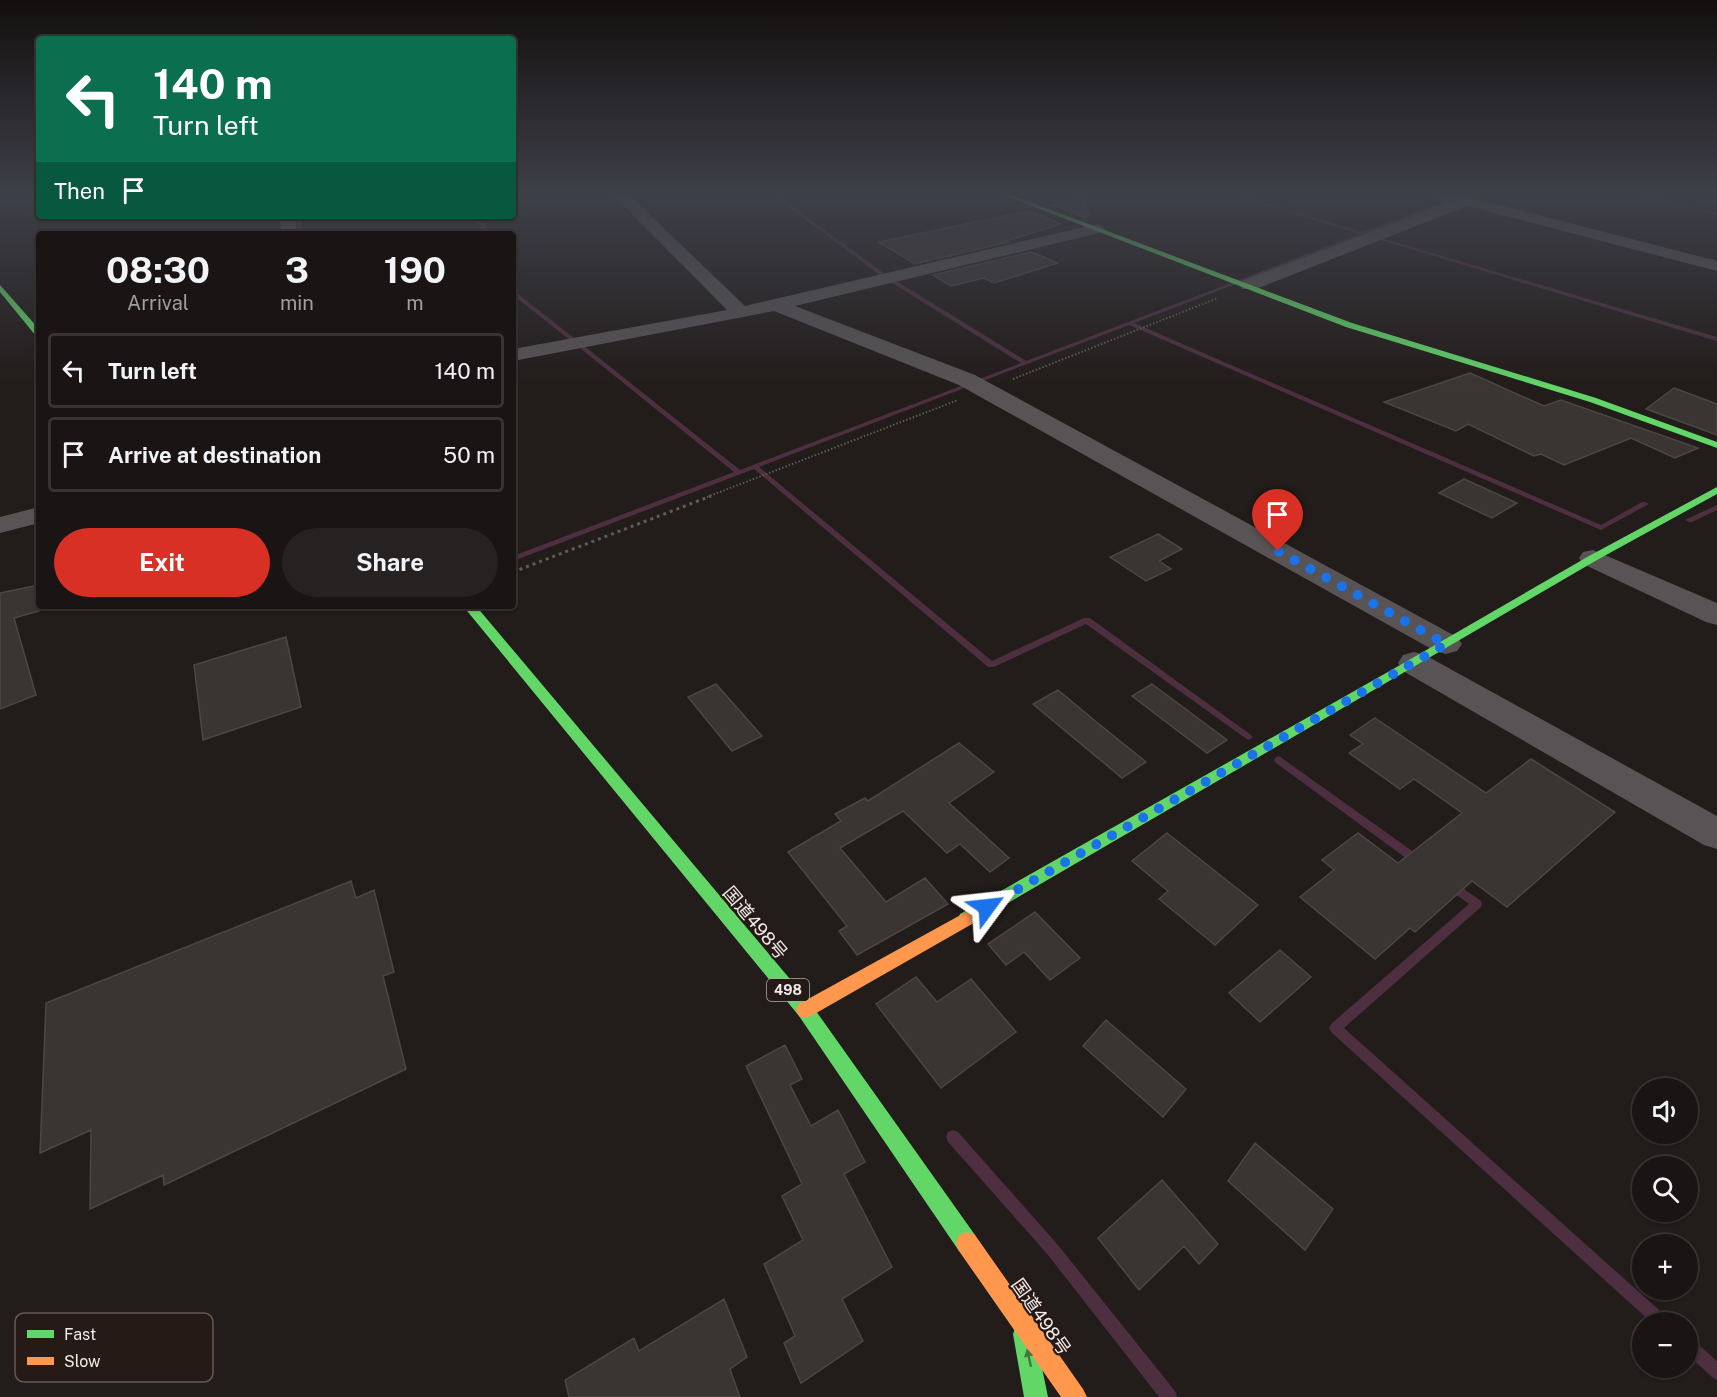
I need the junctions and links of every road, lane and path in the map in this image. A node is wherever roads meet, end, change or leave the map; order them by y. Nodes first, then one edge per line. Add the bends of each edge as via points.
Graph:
1 (685, 258) edge
2 (974, 258) edge
3 (1175, 258) edge
4 (1319, 258) edge
5 (1687, 258) edge
6 (1717, 266) edge
7 (1249, 285) junction
8 (0, 287) edge
9 (777, 305) junction
10 (741, 313) junction
11 (36, 330) edge
12 (516, 355) edge
13 (976, 385) junction
14 (1717, 445) edge
15 (1717, 490) edge
16 (36, 516) edge
17 (0, 525) edge
18 (1593, 558) junction
19 (516, 571) edge
20 (471, 609) edge
21 (1717, 615) edge
22 (1446, 644) junction
23 (1414, 663) junction
24 (1717, 834) edge
25 (805, 1011) junction
26 (1020, 1318) junction
27 (1036, 1397) edge
28 (1075, 1397) edge

1 - 10 street
2 - 9 street
3 - 7 main road
4 - 7 street
5 - 6 street
7 - 13 path via 1136,330
7 - 14 main road via 1349,325 1593,400
8 - 11 main road
9 - 10 street
9 - 13 street
10 - 12 street
13 - 19 path via 759,477
13 - 22 street
15 - 18 main road
16 - 17 street
18 - 21 street
18 - 22 main road
20 - 25 main road, 国道498号 / 498
22 - 23 main road
23 - 24 street
23 - 25 main road
25 - 26 main road, 国道498号 / 498
27 -> 26 main road
26 - 28 main road, 国道498号 / 498

